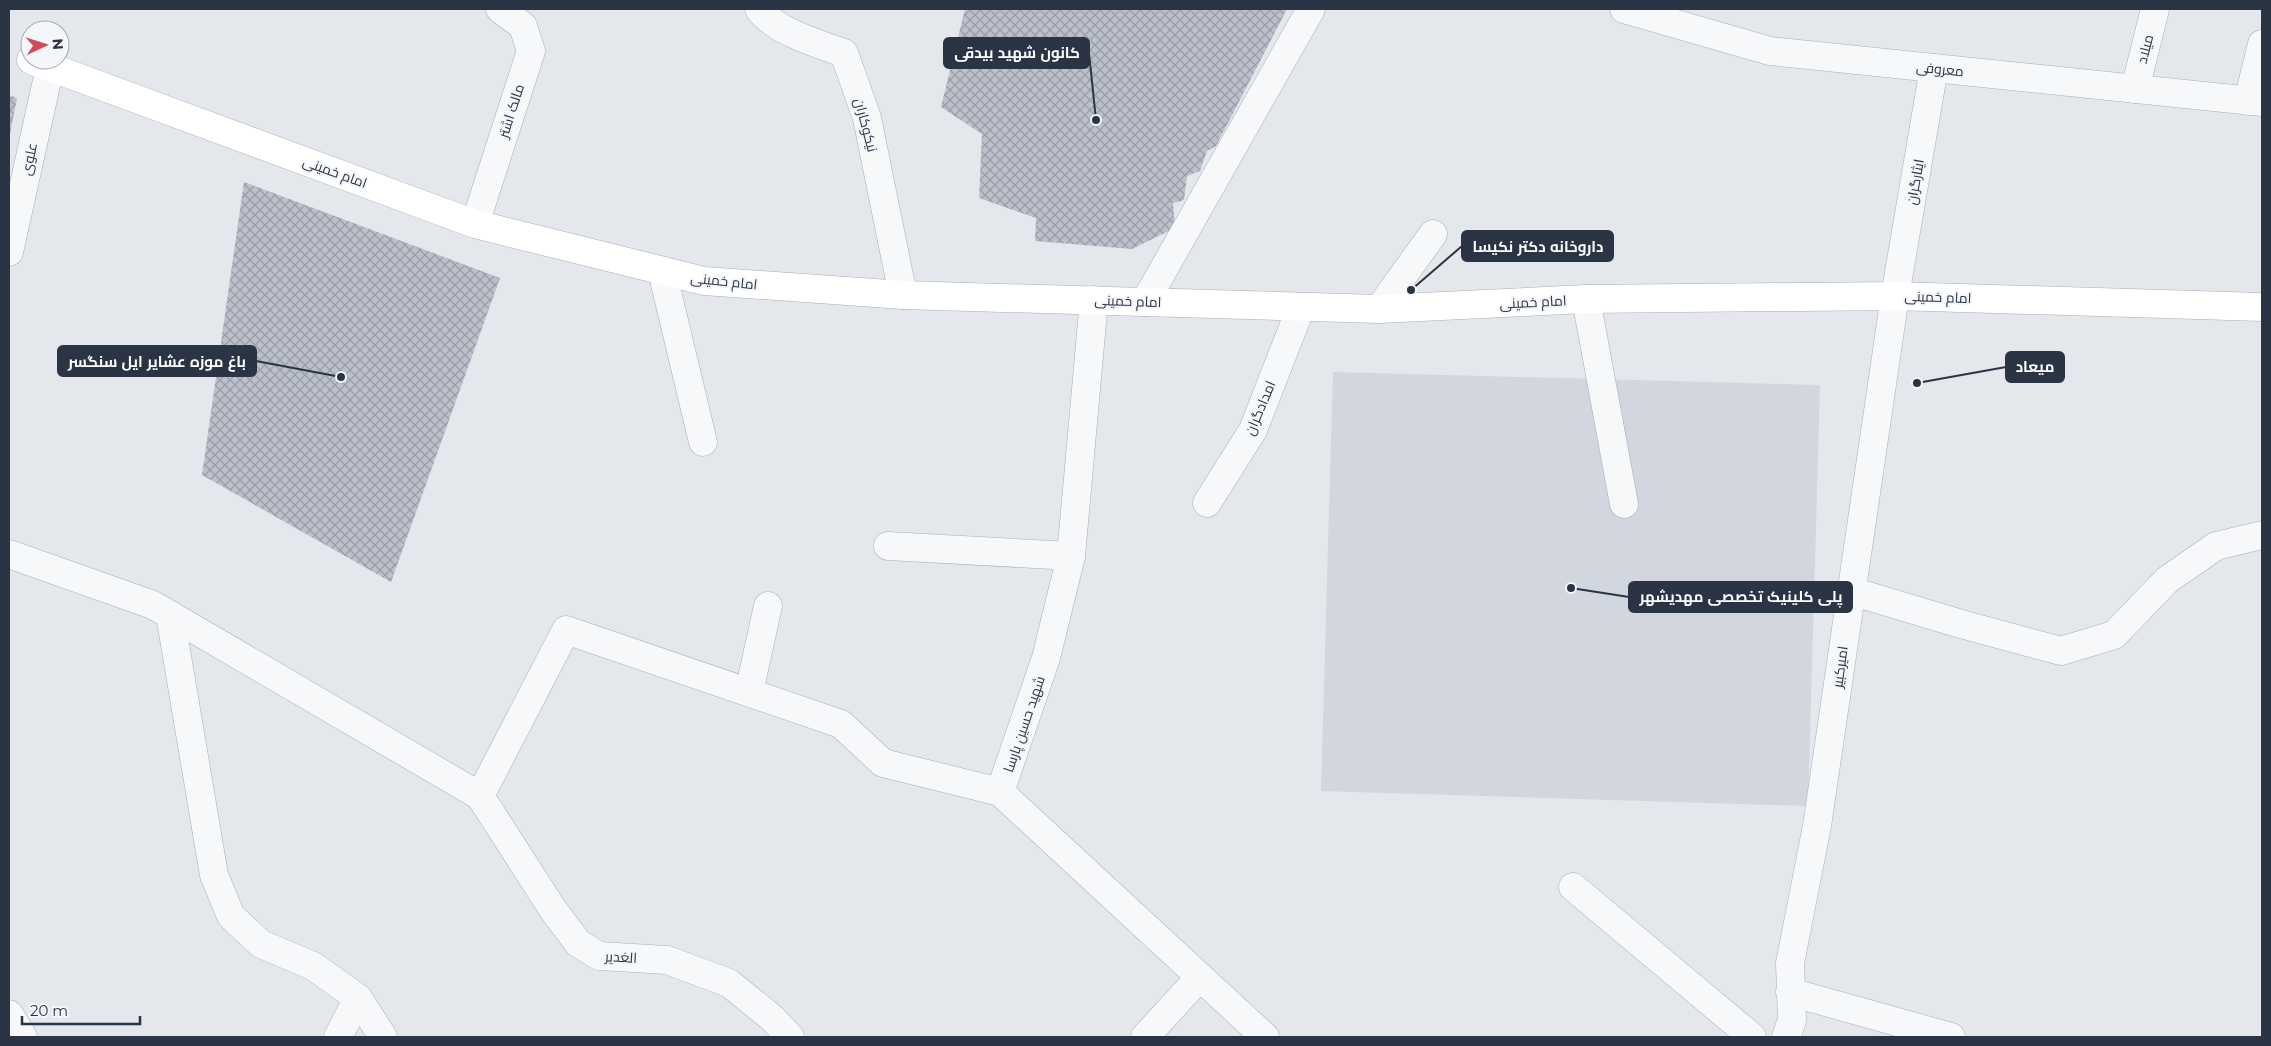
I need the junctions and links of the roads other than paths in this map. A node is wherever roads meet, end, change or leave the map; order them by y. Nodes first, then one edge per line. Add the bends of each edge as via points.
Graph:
1 (500, 9) edge
2 (759, 9) edge
3 (1310, 9) edge
4 (1624, 9) edge
5 (2156, 9) edge
6 (2262, 44) edge
7 (1934, 68) junction
8 (36, 70) edge
9 (59, 70) edge
10 (2136, 89) junction
11 (2255, 101) edge
12 (475, 224) junction
13 (1433, 234) dead end
14 (9, 252) edge
15 (662, 271) junction
16 (902, 295) junction
17 (1895, 296) junction
18 (1586, 299) junction
19 (1094, 300) junction
20 (1145, 302) junction
21 (1301, 306) junction
22 (2262, 307) edge
23 (1380, 309) junction
24 (703, 442) dead end
25 (1207, 503) dead end
26 (1624, 504) dead end
27 (2262, 534) edge
28 (888, 546) dead end
29 (9, 554) edge
30 (1071, 556) junction
31 (1851, 591) junction
32 (768, 606) dead end
33 (170, 616) junction
34 (749, 692) junction
35 (1000, 792) junction
36 (480, 796) junction
37 (1573, 888) dead end
38 (1200, 977) junction
39 (1790, 992) junction
40 (358, 998) junction
41 (9, 1014) edge
42 (23, 1037) edge
43 (338, 1037) edge
44 (383, 1037) edge
45 (790, 1037) edge
46 (1145, 1037) edge
47 (1265, 1037) edge
48 (1752, 1037) edge
49 (1786, 1037) edge
50 (1951, 1037) edge

1 - 12 street, مالک اشتر via 523,26 531,51
2 - 16 street, نیکوکاران via 764,16 810,41 844,53 867,118
3 - 20 street
4 - 7 street, معروفی via 1770,51
5 - 10 street, میلاد
6 - 11 street
7 - 10 street, معروفی
7 - 17 street, ایثارگران
8 - 14 street, علوی
9 - 12 street, امام خمینی
10 - 11 street, معروفی
12 - 15 street, امام خمینی
13 - 23 street
15 - 16 street, امام خمینی via 704,281
15 - 24 street
16 - 19 street, امام خمینی
17 - 18 street, امام خمینی
17 - 22 street, امام خمینی
17 - 31 street, امیرکبیر
18 - 23 street, امام خمینی
18 - 26 street
19 - 20 street, امام خمینی
19 - 30 street, شهید حسین پارسا
20 - 21 street, امام خمینی
21 - 23 street, امام خمینی
21 - 25 street, امدادگران via 1253,430
27 - 31 street via 2216,546 2167,580 2114,635 2061,650
28 - 30 street
29 - 33 street via 153,605
30 - 35 street, شهید حسین پارسا via 1046,658
31 - 39 street, امیرکبیر via 1817,826 1790,962
32 - 34 street
33 - 36 street
33 - 40 street via 214,875 231,916 261,944 314,966
34 - 35 street via 841,724 883,763
34 - 36 street via 566,630
35 - 38 street
36 - 45 street, الغدیر via 578,943 599,956 667,960 729,983
37 - 48 street
38 - 46 street
38 - 47 street
39 - 49 street, امیرکبیر via 1792,1020
39 - 50 street
40 - 43 street
40 - 44 street
41 - 42 street

